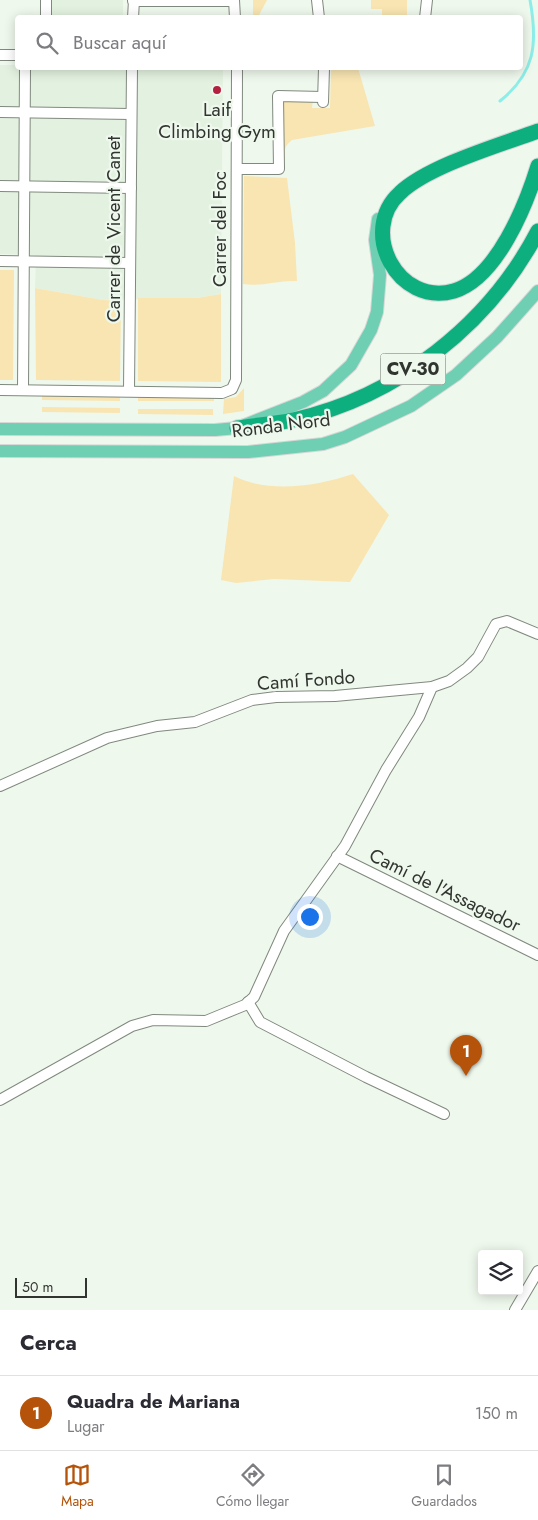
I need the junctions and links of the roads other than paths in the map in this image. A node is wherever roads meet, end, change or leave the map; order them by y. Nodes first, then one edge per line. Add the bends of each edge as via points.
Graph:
1 (46, 0) edge
2 (234, 0) edge
3 (317, 0) edge
4 (427, 0) edge
5 (134, 1) edge
6 (46, 15) edge
7 (133, 15) edge
8 (235, 15) edge
9 (319, 15) edge
10 (425, 15) edge
11 (0, 55) edge
12 (15, 55) edge
13 (25, 70) edge
14 (132, 70) edge
15 (238, 70) edge
16 (324, 70) edge
17 (0, 112) edge
18 (24, 112) junction
19 (131, 114) junction
20 (538, 124) edge
21 (538, 132) edge
22 (489, 145) junction
23 (538, 166) edge
24 (237, 169) junction
25 (0, 186) edge
26 (24, 187) junction
27 (131, 188) junction
28 (538, 231) edge
29 (0, 262) edge
30 (24, 262) junction
31 (130, 263) junction
32 (538, 291) edge
33 (0, 390) edge
34 (23, 390) junction
35 (129, 391) junction
36 (236, 428) junction
37 (0, 429) edge
38 (0, 451) edge
39 (538, 634) edge
40 (432, 687) junction
41 (0, 786) edge
42 (337, 856) junction
43 (538, 955) edge
44 (248, 1002) junction
45 (0, 1100) edge
46 (444, 1114) dead end
47 (538, 1271) edge
48 (515, 1310) edge

1 - 6 street
2 - 5 street
2 - 8 street
3 - 9 street
4 - 10 street
5 - 7 street
11 - 12 street
13 - 18 street
14 - 19 street, Carrer de Vicent Canet
15 - 24 street, Carrer del Foc
16 - 24 street via 323,100 278,96 278,169
17 - 18 street
18 - 19 street
18 - 26 street
19 - 27 street, Carrer de Vicent Canet
20 - 22 main road
21 - 22 highway
22 - 23 highway via 412,183 390,204 382,235 385,254 400,277 416,288 434,293 454,290 482,273 518,217
22 - 36 main road via 422,170 402,182 382,208 375,240 380,275 377,312 372,330 351,364 323,391
24 - 35 street, Carrer del Foc via 236,380 232,389 222,393
25 - 26 street
26 - 27 street
26 - 30 street
27 - 31 street, Carrer de Vicent Canet
28 - 36 highway, Ronda Nord / CV-30 via 488,304 432,356 371,393 348,403 293,420
29 - 30 street
30 - 31 street
30 - 34 street
31 - 35 street, Carrer de Vicent Canet
32 - 38 main road, Ronda Nord via 497,337 456,375 410,406 373,425 323,444 248,452
33 - 34 street
34 - 35 street
36 - 37 main road
39 - 40 street, Camí Fondo via 507,621 496,624 478,657 467,668 449,681
40 - 41 street, Camí Fondo via 252,700 195,722 157,726 107,738
40 - 42 street, Camí de l'Assagador via 419,717
42 - 43 street, Camí de l'Assagador
42 - 44 street, Camí de l'Assagador via 284,931 254,996
44 - 45 street via 206,1021 153,1020 132,1026
44 - 46 street via 260,1022
47 - 48 street

